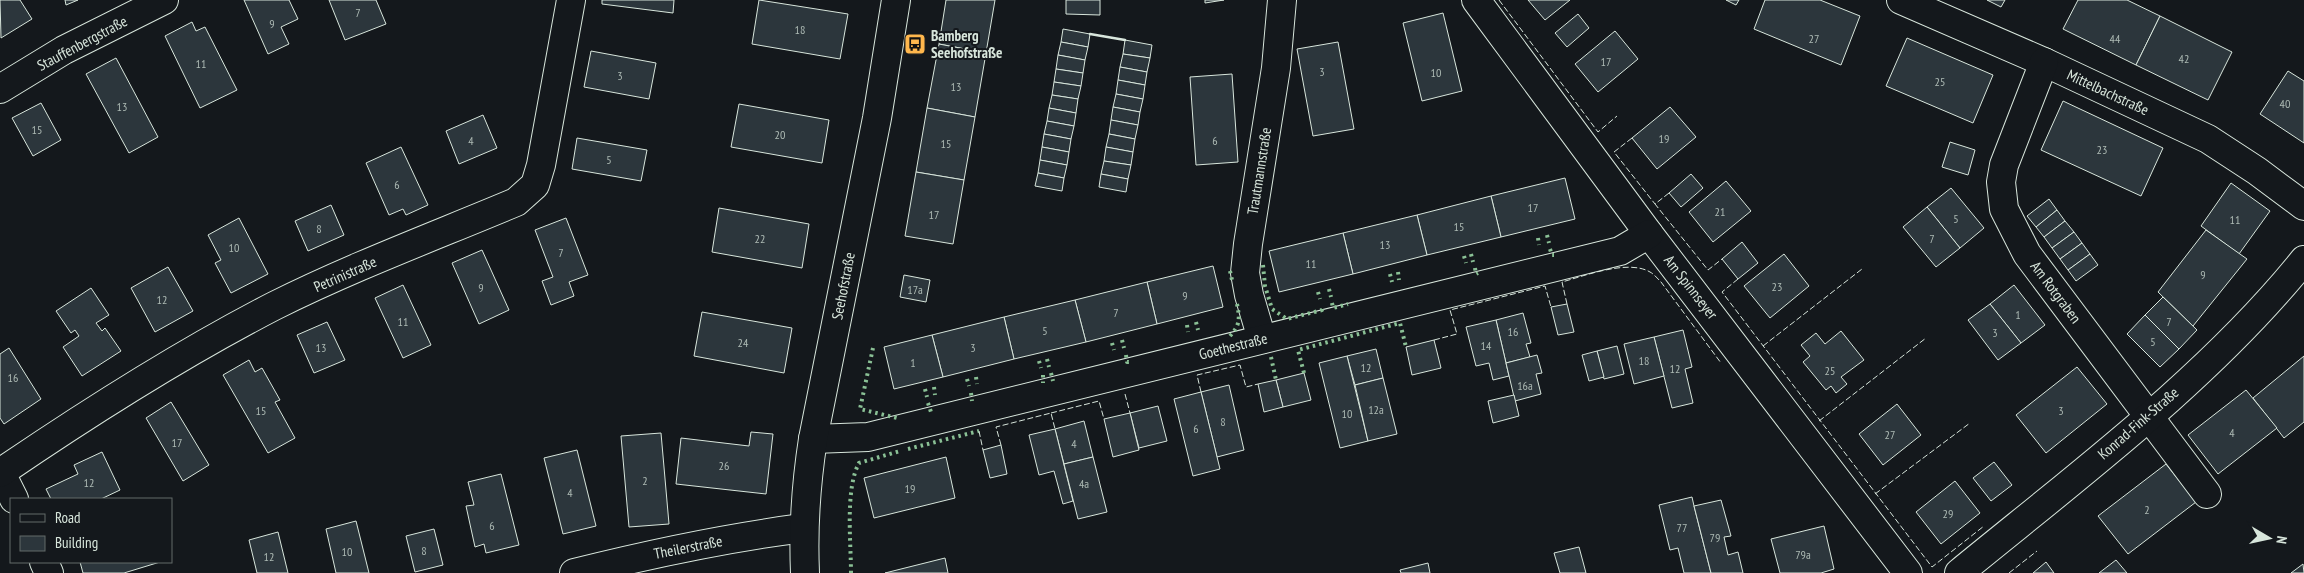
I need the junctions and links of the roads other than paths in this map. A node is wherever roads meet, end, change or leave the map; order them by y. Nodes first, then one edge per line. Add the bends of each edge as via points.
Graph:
1 (164, 0) edge
2 (571, 0) edge
3 (896, 0) edge
4 (1282, 0) edge
5 (1476, 0) edge
6 (1901, 0) edge
7 (2044, 62) junction
8 (0, 89) edge
9 (2304, 206) edge
10 (1649, 234) junction
11 (2304, 260) edge
12 (1262, 339) junction
13 (2149, 416) junction
14 (813, 439) junction
15 (0, 472) edge
16 (2207, 494) dead end
17 (13, 498) edge
18 (803, 528) junction
19 (574, 573) edge
20 (804, 573) edge
21 (1908, 573) edge
22 (1959, 573) edge

1 - 8 street, Stauffenbergstraße via 64,50
2 - 15 street, Petrinistraße via 541,165 534,185 516,202 273,307 126,390
3 - 14 street, Seehofstraße
4 - 12 street, Trautmannstraße via 1276,68 1245,274
5 - 10 street, Am Spinnseyer
6 - 7 street, Mittelbachstraße
7 - 9 street, Mittelbachstraße via 2208,139 2257,170
7 - 13 street, Am Rotgraben via 2004,165 2001,182 2004,209 2027,254
10 - 12 street, Goethestraße via 1620,251
10 - 21 street, Am Spinnseyer
11 - 13 street, Konrad-Fink-Straße via 2223,348
12 - 14 street, Goethestraße via 868,437
13 - 16 street, Am Rotgraben
13 - 22 street, Konrad-Fink-Straße
14 - 18 street, Seehofstraße
15 - 17 street
18 - 19 street, Theilerstraße via 752,534 645,555
18 - 20 street, Seehofstraße

